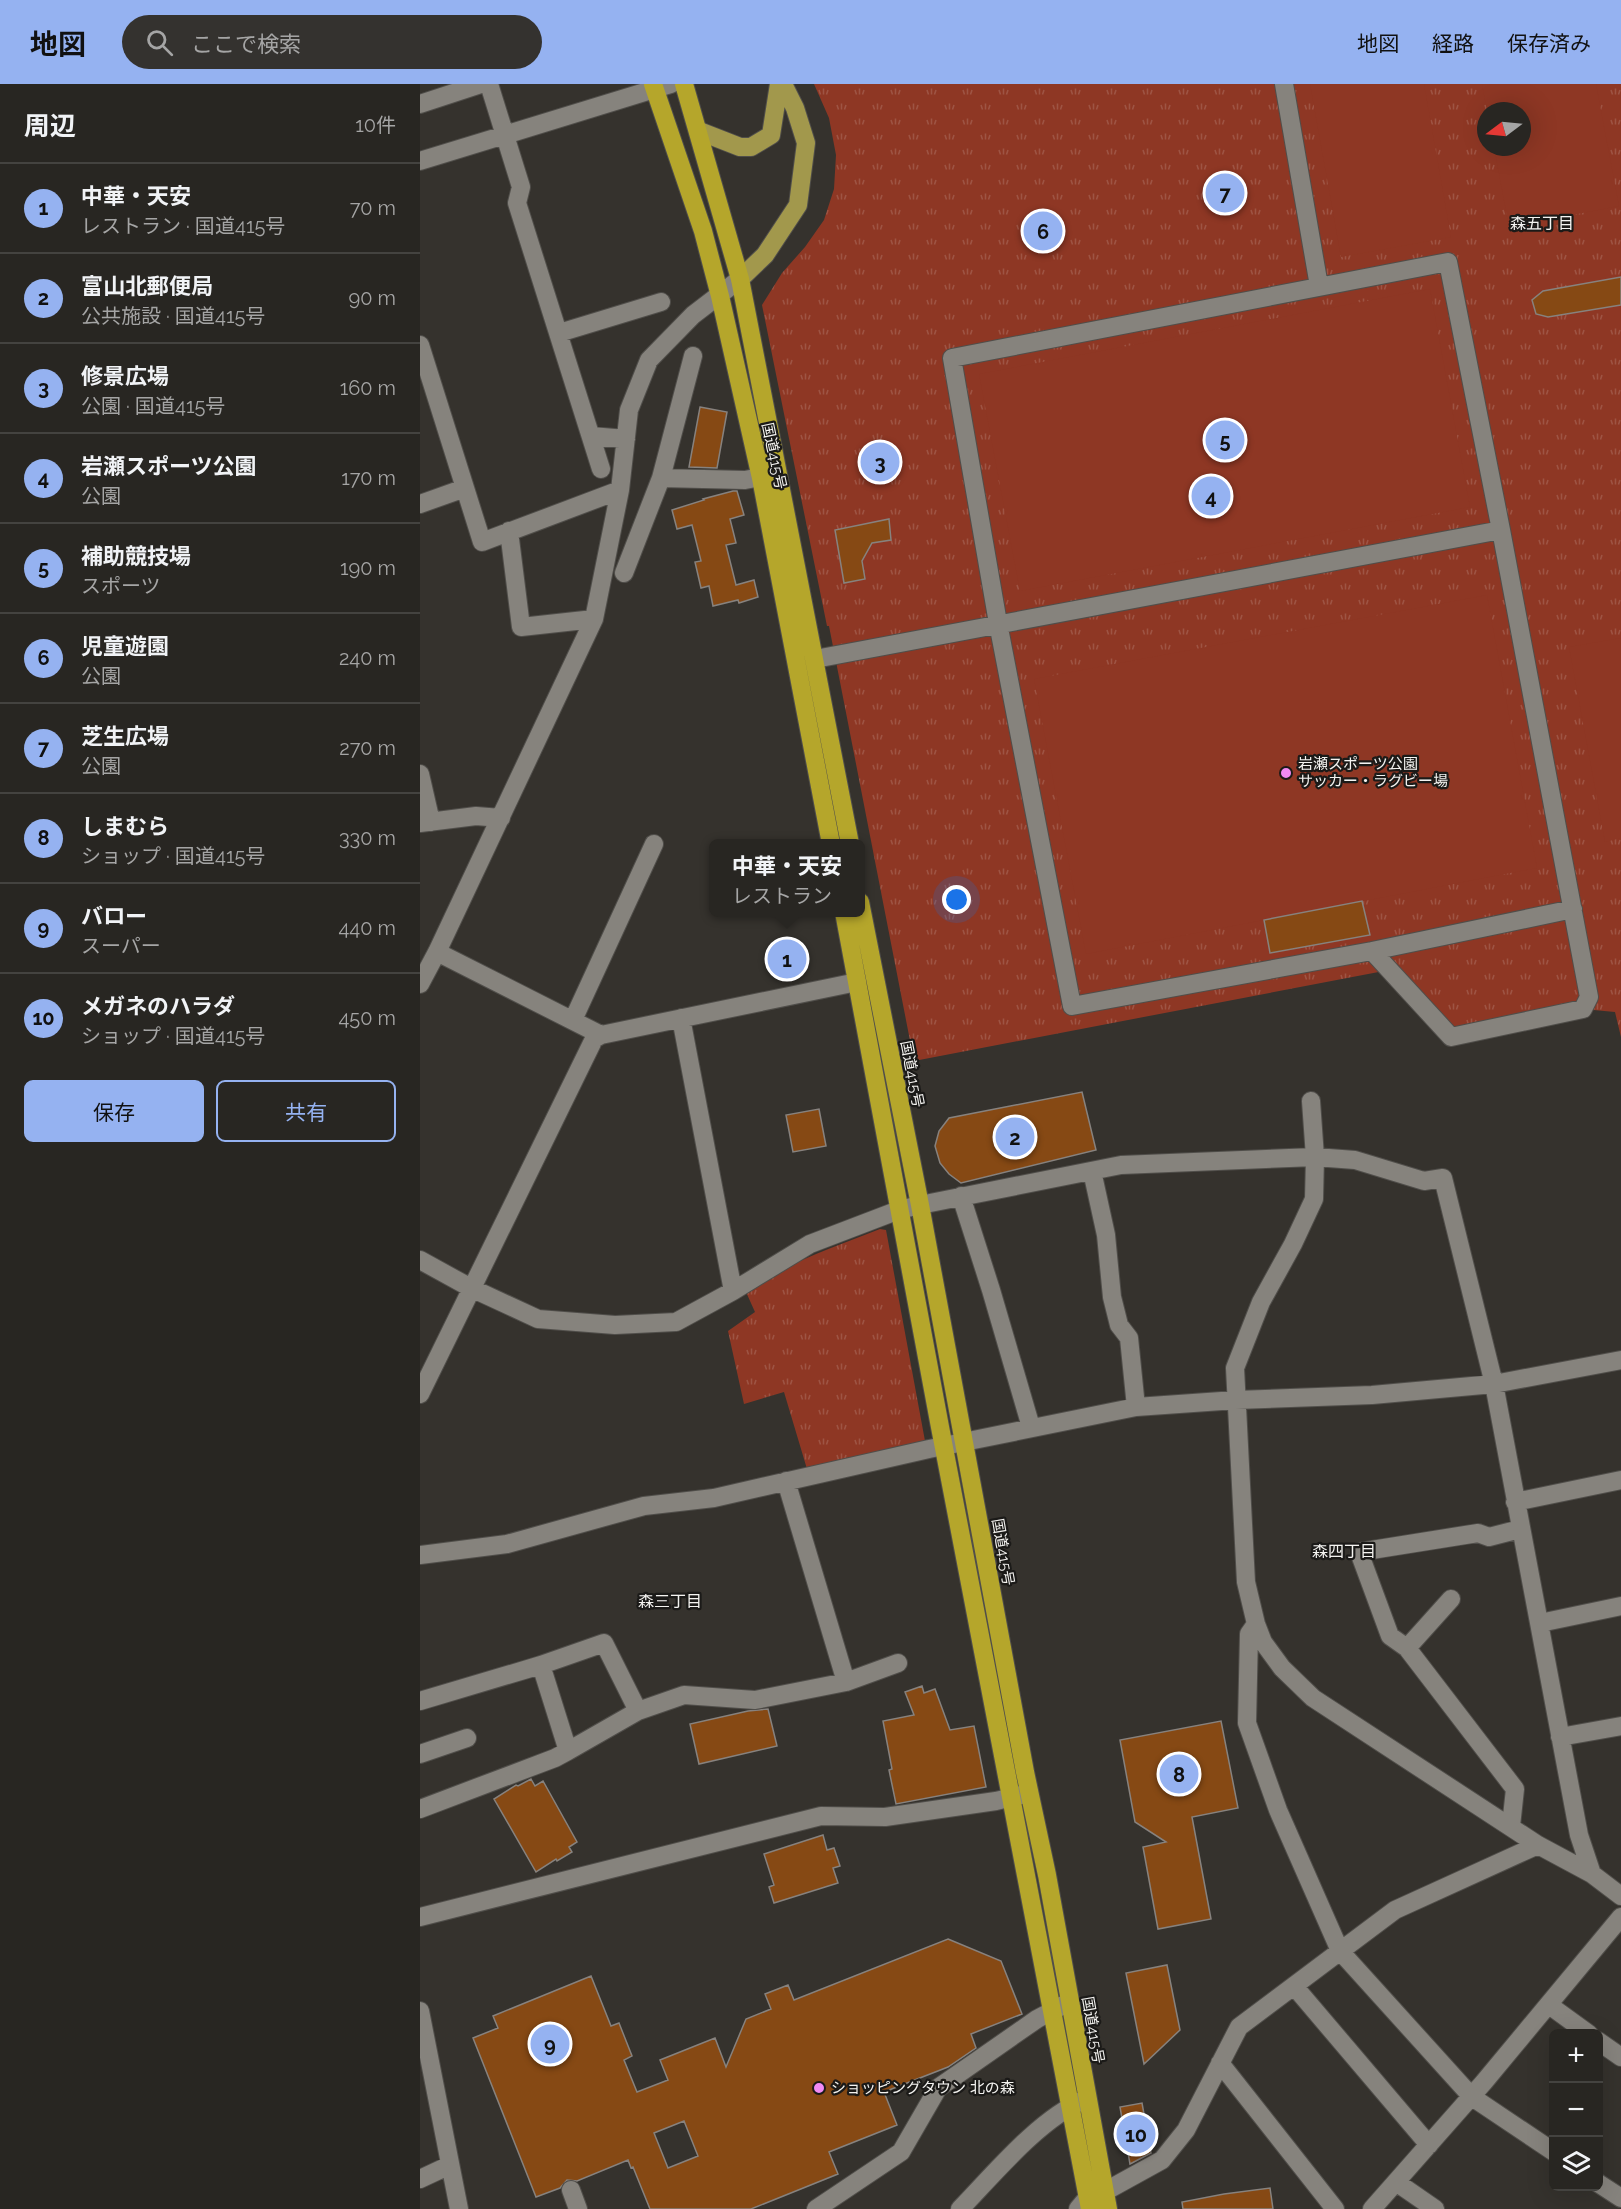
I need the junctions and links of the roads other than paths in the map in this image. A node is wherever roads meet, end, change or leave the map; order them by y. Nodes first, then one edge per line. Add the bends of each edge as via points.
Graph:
1 (482, 84) edge
2 (489, 84) edge
3 (684, 84) edge
4 (781, 84) edge
5 (1284, 84) edge
6 (660, 86) edge
7 (420, 104) edge
8 (699, 131) junction
9 (505, 135) junction
10 (420, 161) edge
11 (740, 279) junction
12 (1319, 286) junction
13 (720, 296) junction
14 (661, 302) dead end
15 (559, 333) junction
16 (420, 345) edge
17 (693, 356) dead end
18 (426, 390) edge
19 (591, 436) junction
20 (626, 440) junction
21 (601, 470) dead end
22 (769, 475) junction
23 (661, 478) junction
24 (465, 488) junction
25 (620, 489) junction
26 (420, 504) edge
27 (1501, 530) junction
28 (509, 531) junction
29 (624, 573) dead end
30 (594, 619) junction
31 (998, 623) junction
32 (815, 659) junction
33 (420, 774) edge
34 (501, 818) junction
35 (425, 822) edge
36 (830, 839) edge
37 (849, 839) edge
38 (654, 844) dead end
39 (1573, 909) junction
40 (845, 917) edge
41 (864, 917) edge
42 (1372, 951) junction
43 (437, 952) junction
44 (857, 982) junction
45 (420, 984) edge
46 (681, 1018) junction
47 (573, 1020) junction
48 (601, 1035) junction
49 (1311, 1101) dead end
50 (1316, 1157) junction
51 (1092, 1171) junction
52 (961, 1196) junction
53 (920, 1205) junction
54 (899, 1210) junction
55 (420, 1260) edge
56 (471, 1288) junction
57 (734, 1291) junction
58 (1621, 1360) edge
59 (1494, 1384) junction
60 (420, 1394) edge
61 (1236, 1400) junction
62 (1136, 1407) junction
63 (1031, 1427) junction
64 (965, 1442) junction
65 (944, 1446) junction
66 (1621, 1480) edge
67 (786, 1481) junction
68 (1515, 1502) junction
69 (1520, 1529) junction
70 (420, 1556) edge
71 (1451, 1599) dead end
72 (1621, 1605) edge
73 (1540, 1623) junction
74 (1256, 1624) junction
75 (1407, 1648) junction
76 (898, 1663) dead end
77 (541, 1665) junction
78 (846, 1682) junction
79 (420, 1701) edge
80 (638, 1711) junction
81 (1621, 1726) edge
82 (1560, 1737) junction
83 (467, 1738) dead end
84 (568, 1751) junction
85 (420, 1754) edge
86 (1029, 1793) junction
87 (1011, 1798) junction
88 (420, 1809) edge
89 (1511, 1826) junction
90 (1538, 1845) junction
91 (1592, 1874) junction
92 (1621, 1896) edge
93 (420, 1917) edge
94 (1621, 1917) edge
95 (1340, 1951) junction
96 (1294, 1986) junction
97 (1069, 2002) junction
98 (1549, 2005) junction
99 (420, 2011) edge
100 (1052, 2011) junction
101 (1582, 2029) edge
102 (1603, 2044) edge
103 (1621, 2057) edge
104 (1220, 2063) junction
105 (1472, 2097) junction
106 (1078, 2102) junction
107 (1429, 2145) junction
108 (1549, 2149) edge
109 (450, 2165) junction
110 (420, 2179) edge
111 (1396, 2182) junction
112 (1603, 2186) edge
113 (571, 2190) dead end
114 (1621, 2198) edge
115 (1094, 2203) edge
116 (459, 2209) edge
117 (578, 2209) edge
118 (816, 2209) edge
119 (960, 2209) edge
120 (1335, 2209) edge
121 (1372, 2209) edge
122 (1435, 2209) edge

1 - 7 street
2 - 9 street
3 - 8 highway, 国道415号
4 - 8 main road via 771,135 751,147 740,147
4 - 11 main road via 795,108 806,143 798,205 765,255
5 - 12 street
6 - 9 street
6 - 13 highway, 国道415号
8 - 11 highway, 国道415号
9 - 10 street
9 - 15 street via 521,187 517,203
11 - 13 street
11 - 22 highway, 国道415号
12 - 27 street via 1448,262
12 - 31 street via 952,358
13 - 20 street via 693,315 649,360 629,410
13 - 22 highway, 国道415号
14 - 15 street
15 - 19 street
16 - 18 street
17 - 23 street
18 - 24 street
19 - 20 street
19 - 21 street
20 - 25 street
22 - 23 street via 745,480
22 - 32 highway, 国道415号
22 - 36 highway, 国道415号
23 - 29 street
24 - 26 street
24 - 28 street via 482,542
25 - 28 street
25 - 30 street
27 - 31 street
27 - 39 street
28 - 30 street via 521,627
30 - 34 street
31 - 32 street
31 - 42 street via 1072,1006
32 - 37 highway, 国道415号
33 - 35 street
34 - 35 street via 476,816
34 - 43 street
38 - 47 street
39 - 42 street
39 - 42 street via 1589,997 1583,1009 1575,1012 1451,1037
40 - 44 highway, 国道415号
41 - 53 highway, 国道415号
43 - 45 street
43 - 47 street
44 - 46 street
44 - 54 highway, 国道415号
46 - 48 street
46 - 57 street
47 - 48 street
48 - 56 street via 594,1039
49 - 50 street
50 - 51 street via 1121,1165
50 - 59 street via 1355,1160 1424,1181 1443,1178
50 - 61 street via 1314,1198 1261,1302 1235,1368
51 - 52 street
51 - 62 street via 1106,1235 1112,1297 1119,1325 1129,1338
52 - 53 street
52 - 63 street
53 - 54 street
53 - 64 highway, 国道415号
54 - 57 street via 810,1244
54 - 65 highway, 国道415号
55 - 56 street
56 - 57 street via 537,1319 615,1324 676,1322
56 - 60 street
58 - 59 street
59 - 61 street via 1372,1395
59 - 68 street
61 - 62 street
61 - 74 street via 1246,1581
62 - 63 street
63 - 64 street
64 - 65 street
64 - 86 highway, 国道415号
65 - 67 street
65 - 87 highway, 国道415号
66 - 68 street
67 - 70 street via 714,1498 644,1506 507,1544
67 - 78 street
68 - 69 street
69 - 73 street
69 - 75 street via 1489,1537 1478,1533 1359,1552 1390,1636
71 - 75 street
72 - 73 street
73 - 82 street
74 - 89 street via 1263,1642 1282,1668 1313,1698
74 - 95 street via 1249,1634 1247,1723 1278,1810
75 - 89 street via 1515,1789
76 - 78 street
77 - 79 street
77 - 80 street via 604,1643
77 - 84 street
78 - 80 street via 755,1700 684,1695
80 - 84 street
81 - 82 street
82 - 91 street via 1579,1835
83 - 85 street
84 - 88 street
86 - 87 street
86 - 97 highway, 国道415号
87 - 93 street via 885,1817 821,1816
87 - 100 highway, 国道415号
89 - 90 street
90 - 91 street
90 - 95 street via 1395,1910
91 - 92 street
94 - 98 street
95 - 96 street
95 - 105 street
96 - 104 street via 1239,2027
96 - 107 street
97 - 100 street
97 - 106 highway, 国道415号
98 - 101 street
98 - 105 street
99 - 109 street
100 - 106 highway, 国道415号
100 - 118 street via 938,2088 901,2152
102 - 103 street
104 - 115 street via 1186,2130 1162,2160
104 - 120 street
105 - 107 street
105 - 108 street
106 - 115 highway, 国道415号
106 - 119 street via 1030,2138
107 - 111 street
109 - 110 street
109 - 116 street
111 - 121 street
111 - 122 street
112 - 114 street
113 - 117 street

